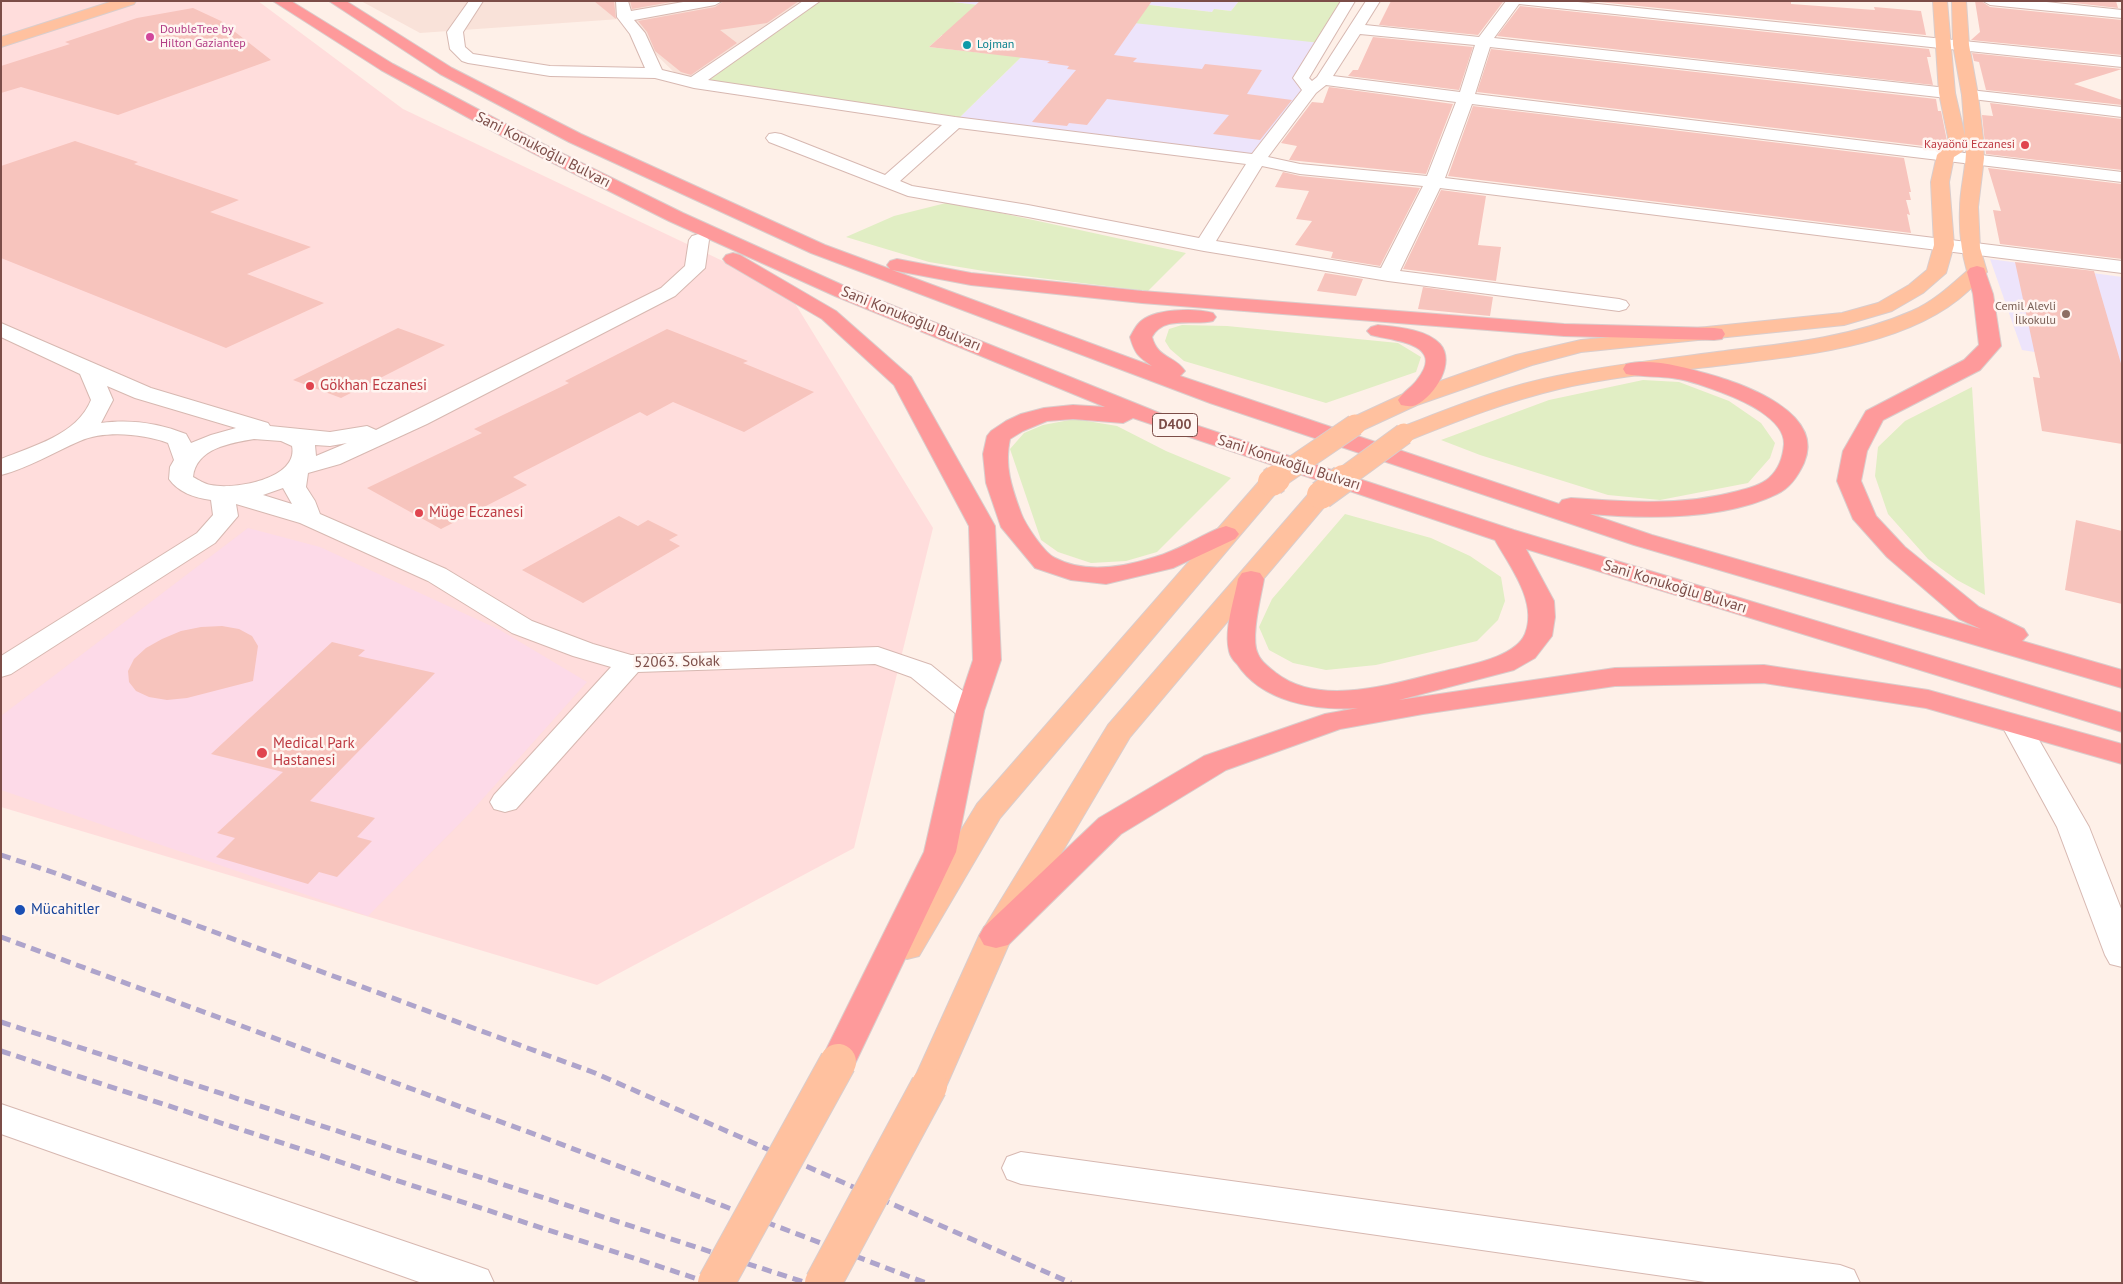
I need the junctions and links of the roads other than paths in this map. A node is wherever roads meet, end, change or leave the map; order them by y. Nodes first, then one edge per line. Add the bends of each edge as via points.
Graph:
1 (102, 1) edge
2 (128, 1) edge
3 (280, 1) edge
4 (336, 1) edge
5 (476, 1) edge
6 (715, 1) edge
7 (813, 1) edge
8 (1348, 1) edge
9 (1373, 1) edge
10 (1514, 1) edge
11 (1523, 1) edge
12 (1940, 1) edge
13 (1959, 1) edge
14 (1990, 1) edge
15 (625, 6) edge
16 (2122, 14) edge
17 (1356, 29) junction
18 (1, 32) edge
19 (1484, 41) junction
20 (1, 42) edge
21 (1951, 44) junction
22 (2122, 62) edge
23 (654, 73) junction
24 (694, 83) junction
25 (1316, 85) junction
26 (1947, 93) junction
27 (1970, 95) junction
28 (1465, 98) junction
29 (2122, 112) edge
30 (955, 122) junction
31 (775, 138) dead end
32 (1946, 155) junction
33 (1975, 158) junction
34 (1257, 160) junction
35 (2122, 177) edge
36 (1434, 182) junction
37 (887, 183) junction
38 (676, 217) junction
39 (699, 240) junction
40 (1204, 246) junction
41 (1944, 246) junction
42 (1970, 248) junction
43 (818, 249) junction
44 (2122, 267) edge
45 (1977, 272) junction
46 (1388, 275) junction
47 (1619, 305) dead end
48 (1, 329) edge
49 (1714, 334) junction
50 (1634, 369) junction
51 (90, 370) junction
52 (1218, 398) junction
53 (1409, 400) junction
54 (419, 419) junction
55 (1154, 419) junction
56 (281, 434) junction
57 (72, 435) junction
58 (186, 460) junction
59 (1, 468) edge
60 (296, 469) junction
61 (222, 494) junction
62 (1527, 501) junction
63 (309, 518) junction
64 (1226, 534) junction
65 (1506, 535) junction
66 (1251, 579) junction
67 (630, 664) junction
68 (1, 668) edge
69 (2085, 669) junction
70 (2122, 678) edge
71 (970, 711) junction
72 (2122, 723) edge
73 (2017, 726) junction
74 (2122, 754) edge
75 (505, 802) dead end
76 (996, 936) junction
77 (2122, 955) edge
78 (838, 1062) junction
79 (1, 1119) edge
80 (1021, 1168) dead end
81 (474, 1283) edge
82 (716, 1283) edge
83 (823, 1283) edge
84 (1840, 1283) edge

1 - 18 main road
2 - 20 main road
3 - 38 highway, Sani Konukoğlu Bulvarı / D400 via 386,67 539,149
4 - 43 highway, Sani Konukoğlu Bulvarı / D400 via 446,71 558,129
5 - 23 street via 456,32 458,49 468,58 550,71
6 - 15 street
7 - 24 street
8 - 25 street via 1301,78
9 - 17 street
10 - 19 street
11 - 21 street
12 - 21 main road
13 - 21 main road
14 - 16 street
15 - 23 street
17 - 19 street
17 - 25 street
19 - 26 street
19 - 28 street
21 - 22 street
21 - 26 main road
21 - 27 main road
23 - 24 street
24 - 30 street
25 - 28 street
25 - 34 street
26 - 32 main road via 1958,142 1956,148
27 - 29 street
27 - 33 main road
28 - 32 street
28 - 36 street
30 - 34 street
30 - 37 street
31 - 37 street
32 - 33 street
32 - 41 main road via 1940,182
33 - 35 street
33 - 42 main road via 1969,206
34 - 36 street via 1300,169
34 - 40 street
36 - 41 street
36 - 46 street
37 - 40 street via 908,191
38 - 39 highway
38 - 55 highway, Sani Konukoğlu Bulvarı / D400 via 842,292
39 - 54 street via 695,268 668,292
39 - 71 highway via 829,315 903,382 982,526 987,660
40 - 46 street
41 - 42 street
41 - 49 main road via 1936,273 1885,307 1844,319
42 - 44 street
42 - 45 main road
43 - 49 highway via 971,279 1142,297 1564,330
43 - 52 highway, Sani Konukoğlu Bulvarı / D400
45 - 50 main road via 1952,296 1921,315 1854,339
45 - 69 highway via 1990,346 1972,365 1874,416 1855,451 1849,481 1865,519 1896,552 1969,613
46 - 47 street
48 - 51 street
49 - 53 main road via 1581,346 1524,360
50 - 62 highway via 1674,372 1712,381 1762,403 1790,425 1796,436 1797,448 1785,475 1774,486 1715,505 1630,510
50 - 66 main road, bridge via 1556,383 1488,402 1404,434 1321,495
51 - 56 street via 143,392
51 - 57 street via 102,400 99,410 86,426
52 - 53 highway via 1145,351 1141,337 1147,327 1175,317 1224,316 1348,327 1418,338 1429,345 1436,356 1435,366 1427,381
52 - 62 highway, Sani Konukoğlu Bulvarı / D400
53 - 64 main road, bridge via 1355,425 1272,482
54 - 56 street via 338,438
54 - 60 street via 332,459
55 - 64 highway via 1076,411 1044,413 1015,424 999,436 995,454 998,483 1014,526 1044,563 1071,572 1106,576 1164,563
55 - 65 highway, Sani Konukoğlu Bulvarı / D400
56 - 58 street via 254,432 215,441
56 - 60 street via 301,441 306,450
57 - 58 street via 101,429 139,427 160,431 178,439
57 - 59 street
58 - 61 street via 180,470 181,479 189,487
60 - 61 street via 264,487
60 - 63 street via 294,487
61 - 63 street, 52063. Sokak via 250,499
61 - 68 street via 226,516 206,538
62 - 69 highway, Sani Konukoğlu Bulvarı / D400 via 1643,540
63 - 67 street, 52063. Sokak via 437,575 522,626
64 - 78 main road via 988,811
65 - 66 highway via 1541,601 1538,636 1525,652 1504,664 1377,697 1342,700 1305,696 1274,685 1254,669 1244,653 1242,634
65 - 72 highway, Sani Konukoğlu Bulvarı / D400
66 - 76 main road via 1118,732
67 - 71 street, 52063. Sokak via 878,655 921,671
67 - 75 street
69 - 70 highway, Sani Konukoğlu Bulvarı / D400
71 - 78 highway via 940,852
73 - 74 highway
73 - 76 highway via 1928,699 1764,674 1615,676 1335,721 1215,763 1110,826
73 - 77 street via 2073,827
76 - 83 main road, bridge via 929,1086
78 - 82 main road, bridge
79 - 81 street
80 - 84 street

